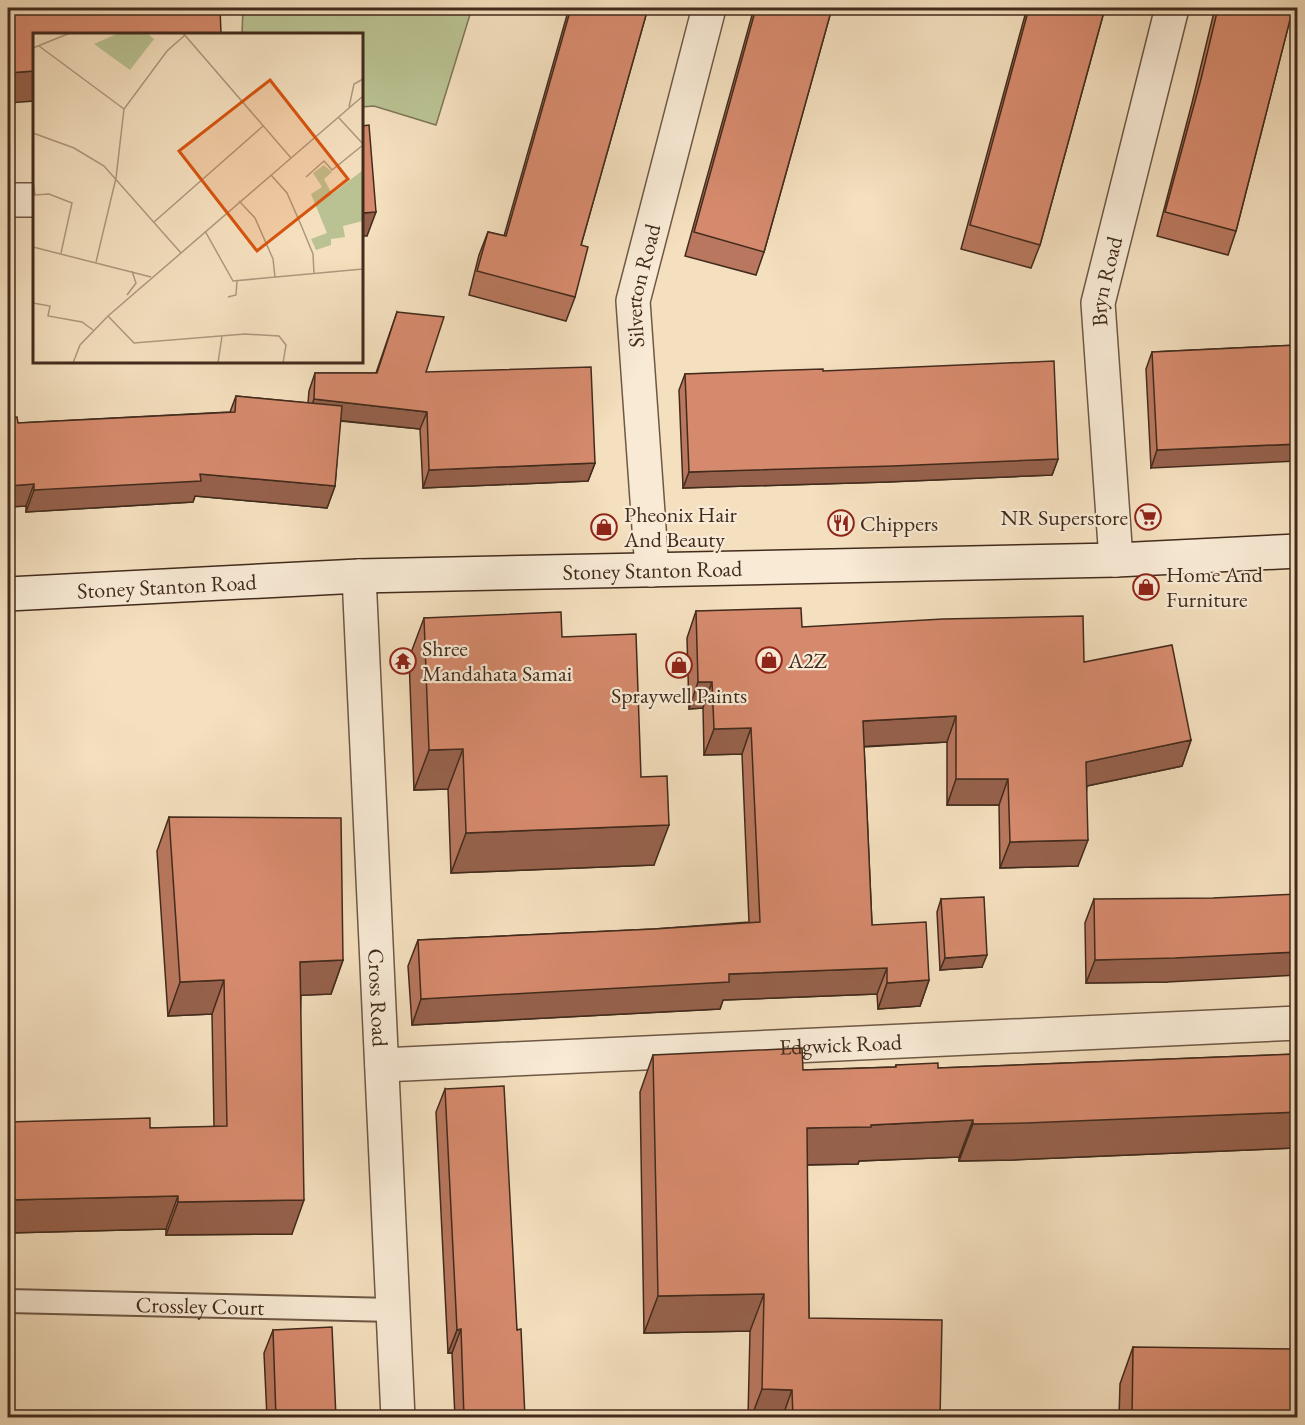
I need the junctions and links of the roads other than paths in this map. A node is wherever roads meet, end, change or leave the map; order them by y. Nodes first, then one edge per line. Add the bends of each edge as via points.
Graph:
1 (709, 8) edge
2 (1172, 8) edge
3 (8, 200) edge
4 (33, 200) edge
5 (1298, 551) edge
6 (1116, 560) junction
7 (652, 570) junction
8 (359, 576) junction
9 (8, 594) edge
10 (1298, 1023) edge
11 (382, 1065) junction
12 (8, 1301) edge
13 (393, 1310) junction
14 (398, 1418) edge

1 - 7 street, Silverton Road via 633,301
2 - 6 street, Bryn Road via 1098,303
3 - 4 street
5 - 6 street, Stoney Stanton Road
6 - 7 street, Stoney Stanton Road
7 - 8 street, Stoney Stanton Road
8 - 9 street, Stoney Stanton Road
8 - 11 street, Cross Road
10 - 11 street, Edgwick Road
11 - 13 street, Cross Road
12 - 13 lane, Crossley Court
13 - 14 street, Cross Road

